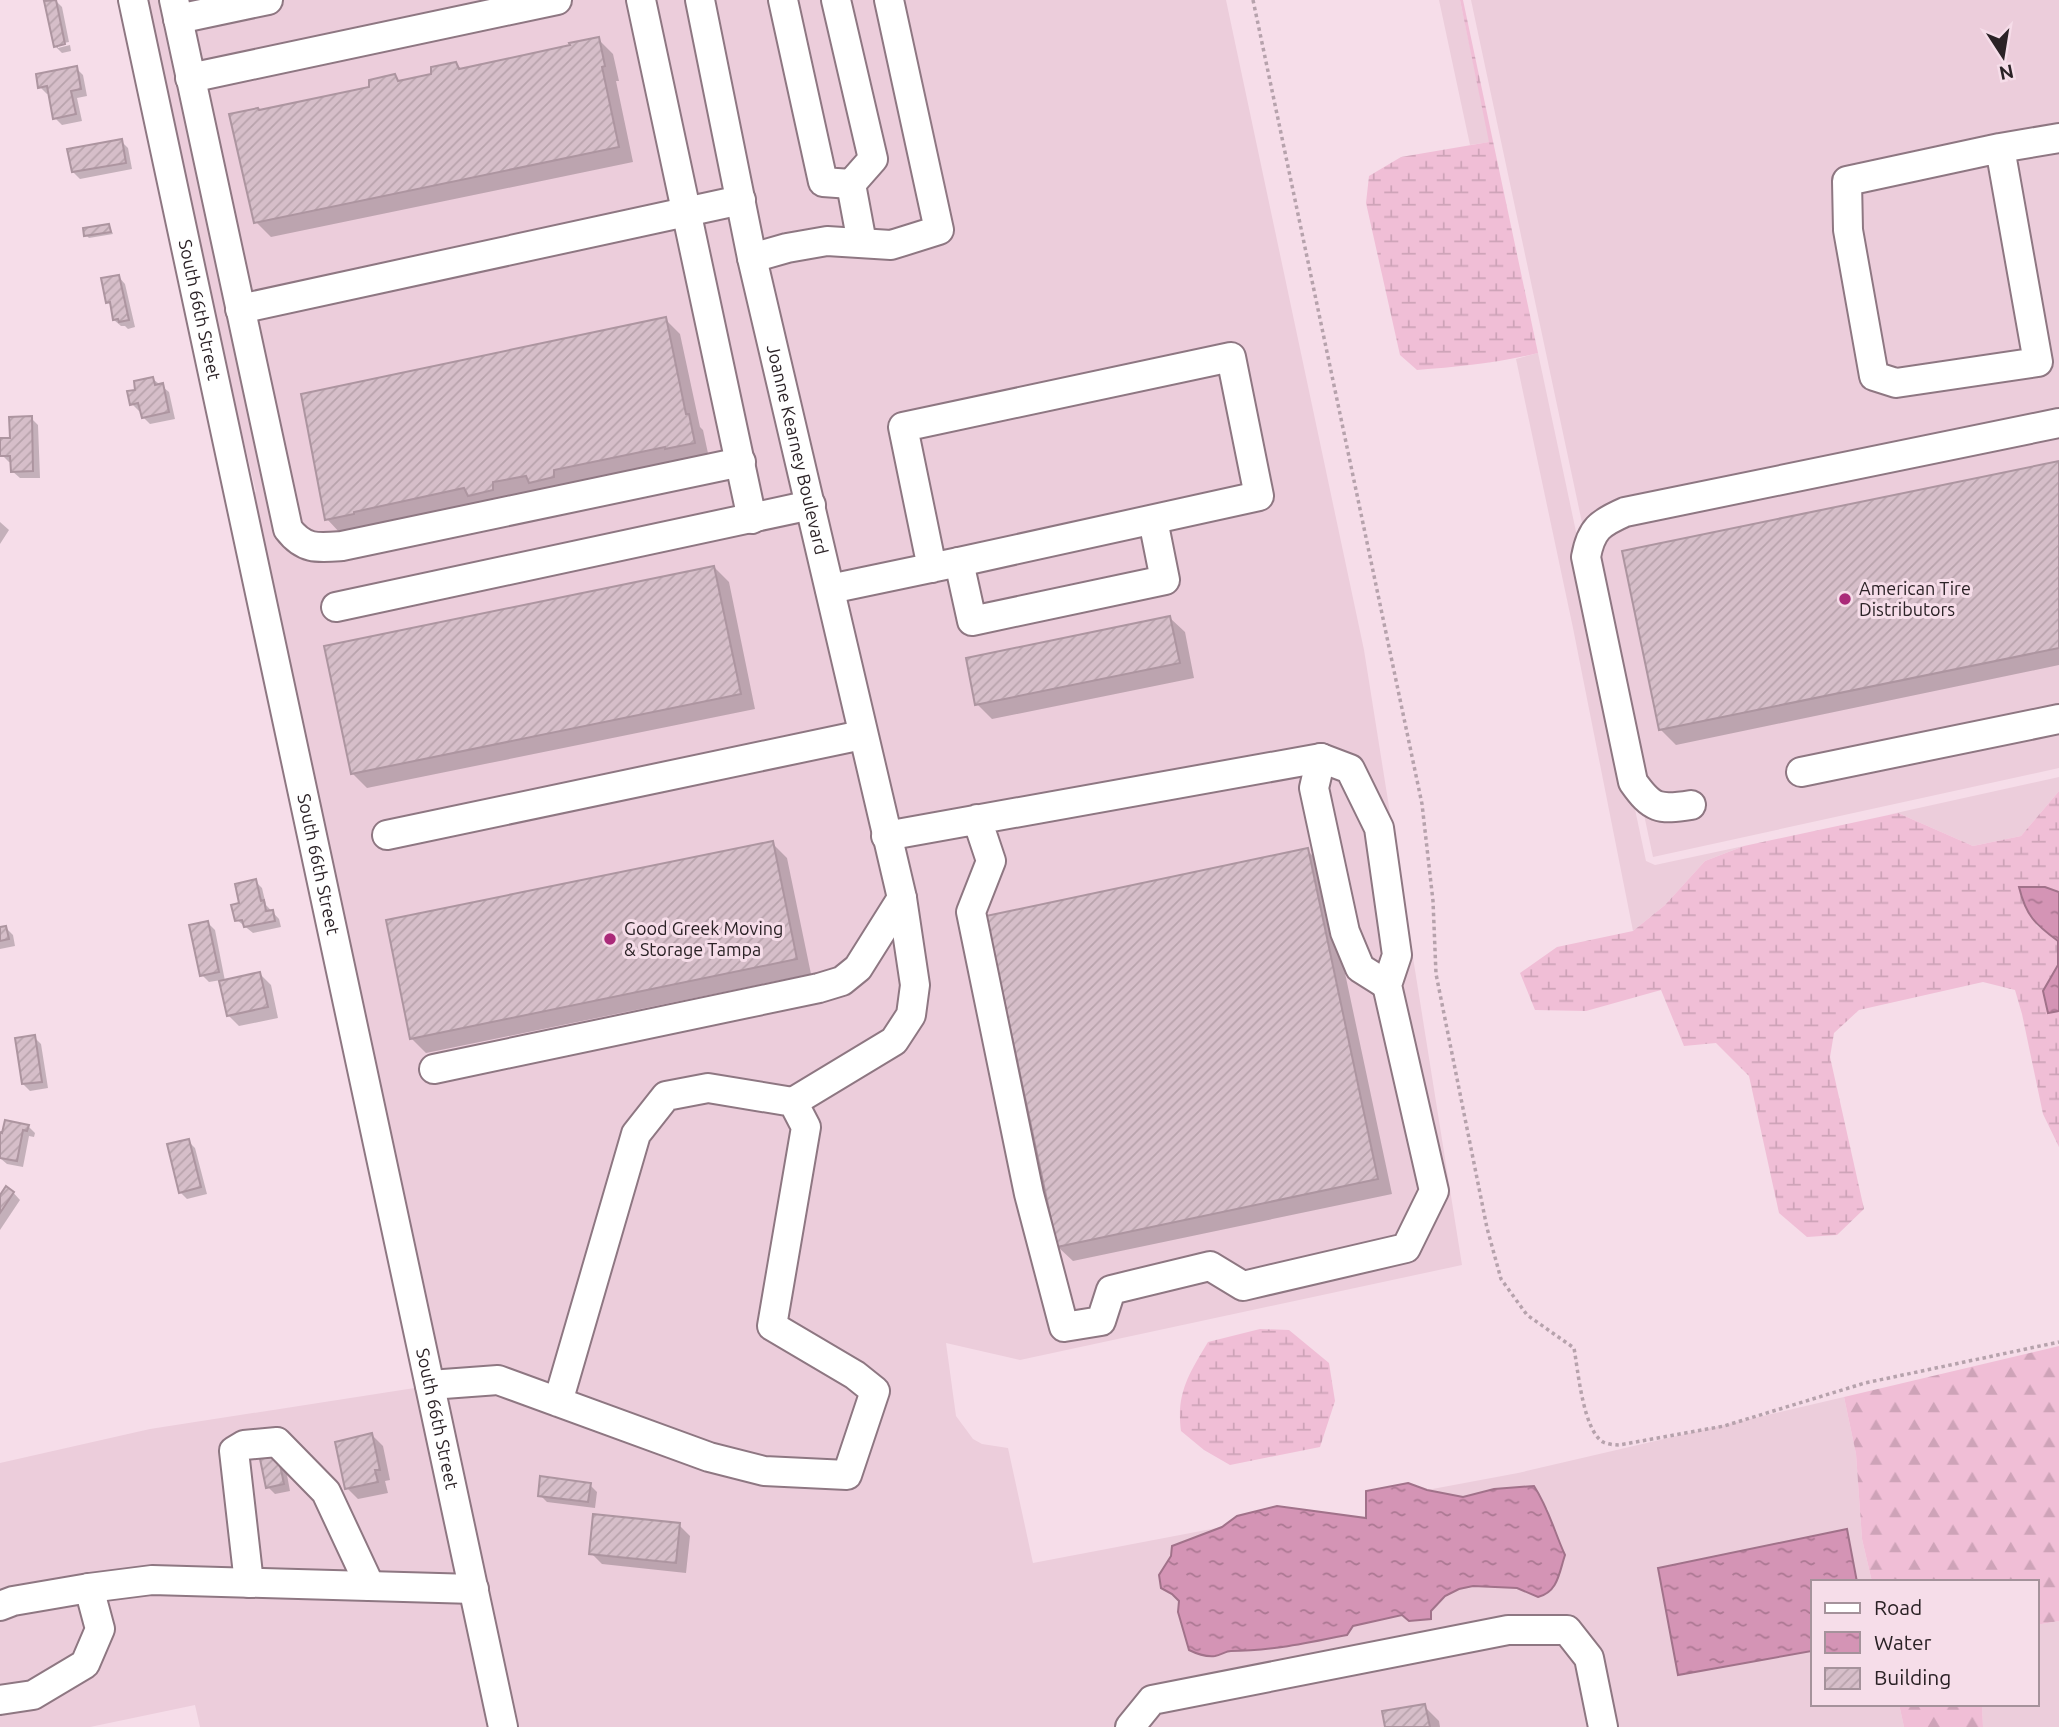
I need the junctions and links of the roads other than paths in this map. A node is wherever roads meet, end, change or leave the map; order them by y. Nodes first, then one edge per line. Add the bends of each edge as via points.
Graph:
1 (133, 0) edge
2 (268, 0) edge
3 (557, 0) edge
4 (640, 0) edge
5 (700, 0) edge
6 (783, 0) edge
7 (836, 0) edge
8 (889, 0) edge
9 (176, 10) edge
10 (190, 78) junction
11 (2059, 138) edge
12 (2000, 148) junction
13 (851, 184) junction
14 (741, 200) junction
15 (686, 211) junction
16 (862, 243) junction
17 (752, 258) junction
18 (240, 309) junction
19 (2059, 423) edge
20 (741, 462) junction
21 (811, 505) junction
22 (752, 519) junction
23 (1153, 520) junction
24 (945, 565) junction
25 (830, 589) junction
26 (336, 607) dead end
27 (2059, 719) edge
28 (862, 735) junction
29 (1321, 758) junction
30 (1801, 772) dead end
31 (1691, 805) dead end
32 (977, 819) junction
33 (387, 835) dead end
34 (886, 836) junction
35 (902, 898) junction
36 (1387, 985) junction
37 (434, 1069) dead end
38 (793, 1102) junction
39 (430, 1385) junction
40 (558, 1402) junction
41 (249, 1583) junction
42 (370, 1586) junction
43 (89, 1588) junction
44 (474, 1589) junction
45 (0, 1606) edge
46 (0, 1700) edge
47 (503, 1727) edge
48 (1130, 1727) edge
49 (1603, 1727) edge

1 - 39 street, South 66th Street
2 - 9 street
3 - 10 street
4 - 15 street
5 - 14 street, Joanne Kearney Boulevard
6 - 13 street via 823,182
7 - 13 street via 873,159
8 - 16 street via 939,230 891,245
9 - 10 street
10 - 18 street
11 - 12 street
12 - 12 street via 1847,181 1848,230 1874,376 1896,383 2038,362
13 - 16 street
14 - 15 street
14 - 17 street, Joanne Kearney Boulevard
15 - 18 street
15 - 20 street
16 - 17 street via 827,241
17 - 21 street, Joanne Kearney Boulevard
18 - 20 street via 288,529 298,542 319,548 342,545
19 - 31 street via 1625,512 1604,521 1594,532 1586,557 1633,782 1645,800 1663,809
20 - 22 street
21 - 22 street
21 - 25 street, Joanne Kearney Boulevard
22 - 26 street
23 - 24 street
23 - 24 street via 1165,580 972,621
23 - 24 street via 1259,496 1231,357 903,427
24 - 25 street
25 - 28 street, Joanne Kearney Boulevard
27 - 30 street
28 - 33 street
28 - 34 street, Joanne Kearney Boulevard
29 - 32 street
29 - 36 street via 1314,788 1345,932 1360,968
29 - 36 street via 1350,769 1380,828 1397,955
32 - 34 street
32 - 36 street via 991,861 971,912 1029,1194 1064,1327 1101,1321 1111,1290 1210,1266 1243,1286 1406,1248 1434,1191
34 - 35 street, Joanne Kearney Boulevard
35 - 37 street via 858,968 842,981
35 - 38 street, Joanne Kearney Boulevard via 915,985 911,1015 894,1041
38 - 40 street via 708,1088 666,1096 636,1134
38 - 40 street via 806,1127 772,1326 875,1391 847,1475 764,1471 709,1457
39 - 40 street via 498,1380
39 - 44 street, South 66th Street
41 - 42 street
41 - 42 street via 234,1451 244,1445 277,1442 326,1492
41 - 43 street via 152,1580
42 - 44 street
43 - 45 street
43 - 46 street via 100,1629 85,1664 33,1695
44 - 47 street, South 66th Street
48 - 49 street via 1152,1700 1508,1630 1567,1630 1589,1658

